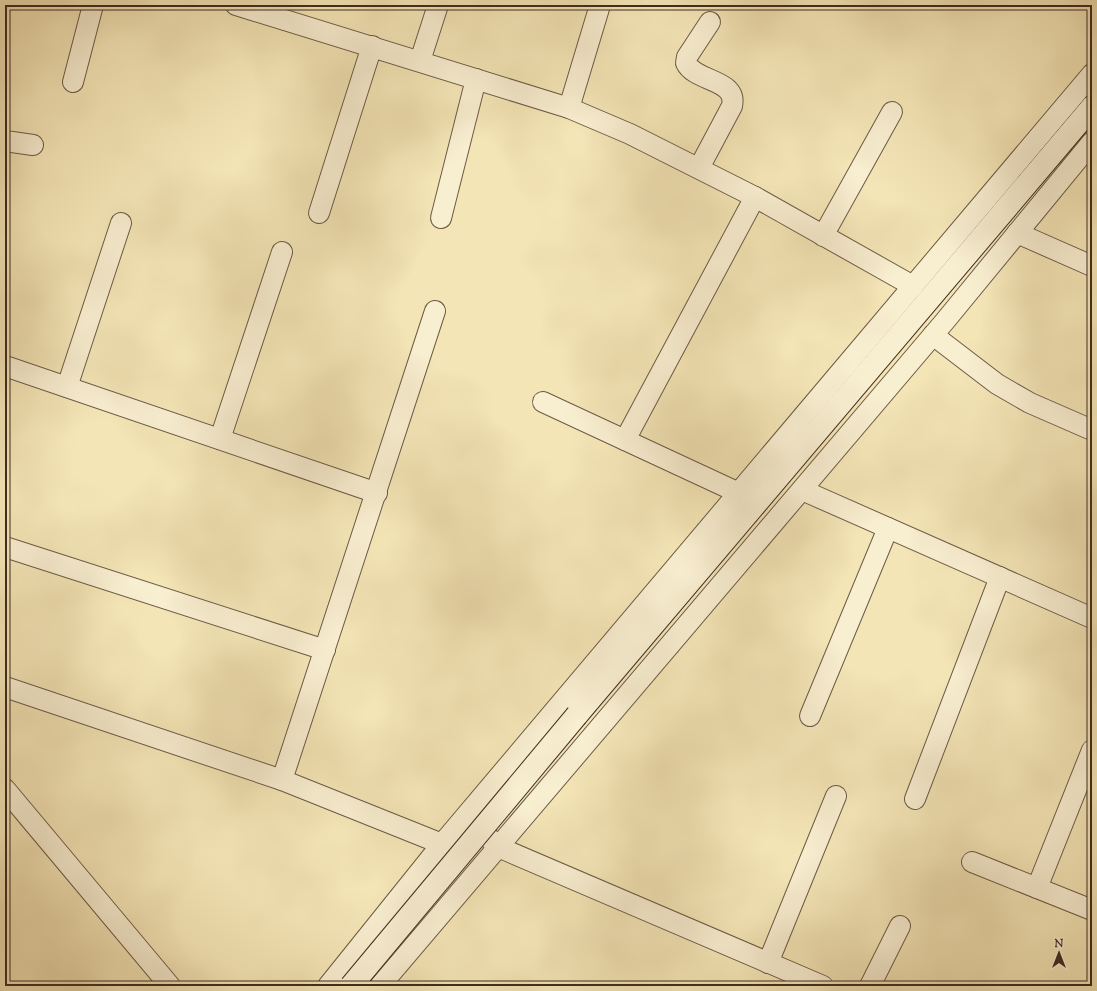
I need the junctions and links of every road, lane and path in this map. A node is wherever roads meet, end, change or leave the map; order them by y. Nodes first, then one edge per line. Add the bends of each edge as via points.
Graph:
1 (93, 5) edge
2 (236, 5) edge
3 (438, 5) edge
4 (600, 5) edge
5 (710, 22) dead end
6 (372, 46) junction
7 (420, 61) junction
8 (1092, 74) edge
9 (476, 79) junction
10 (73, 82) dead end
11 (1092, 107) edge
12 (569, 108) junction
13 (892, 112) dead end
14 (5, 140) edge
15 (1092, 142) edge
16 (33, 145) dead end
17 (699, 168) junction
18 (755, 197) junction
19 (319, 213) dead end
20 (441, 218) dead end
21 (121, 223) dead end
22 (1017, 233) junction
23 (823, 236) junction
24 (282, 252) dead end
25 (1092, 266) edge
26 (913, 286) junction
27 (435, 311) dead end
28 (933, 335) junction
29 (5, 366) edge
30 (67, 387) junction
31 (543, 402) dead end
32 (1092, 430) edge
33 (220, 439) junction
34 (625, 440) junction
35 (802, 490) junction
36 (377, 493) junction
37 (739, 493) junction
38 (888, 528) junction
39 (5, 547) edge
40 (1000, 577) junction
41 (1092, 618) edge
42 (325, 650) junction
43 (5, 687) edge
44 (810, 716) dead end
45 (1092, 750) edge
46 (282, 780) junction
47 (5, 789) edge
48 (836, 796) dead end
49 (915, 799) dead end
50 (467, 816) junction
51 (442, 844) junction
52 (498, 847) junction
53 (972, 862) dead end
54 (1037, 888) junction
55 (1092, 910) edge
56 (900, 926) dead end
57 (768, 963) junction
58 (170, 986) edge
59 (328, 986) edge
60 (350, 986) edge
61 (380, 986) edge
62 (823, 986) edge
63 (870, 986) edge

1 - 10 street
2 - 6 street
3 - 7 street
4 - 12 street
5 - 17 street via 687,57 686,63 692,70 725,87 734,98
6 - 7 street
6 - 19 street
7 - 9 street
8 - 26 street
9 - 12 street
9 - 20 street
11 - 60 main road, bridge
12 - 17 street
13 - 23 street
14 - 16 street
15 - 22 street
17 - 18 street
18 - 23 street
18 - 34 street
21 - 30 street
22 - 25 street
22 - 28 street
23 - 26 street
24 - 33 street
26 - 37 street
27 - 36 street
28 - 32 street via 997,384 1030,403
28 - 35 street
29 - 30 street
30 - 33 street
31 - 34 street
33 - 36 street
34 - 37 street
35 - 38 street
35 - 52 street
36 - 42 street
37 - 50 street
38 - 40 street
38 - 44 street
39 - 42 street
40 - 41 street
40 - 49 street
42 - 46 street
43 - 46 street
45 - 54 street
46 - 51 street
47 - 58 street
48 - 57 street
50 - 51 street
50 - 52 street
51 - 59 street
52 - 57 street
52 - 61 street
53 - 54 street
54 - 55 street
56 - 63 street
57 - 62 street

